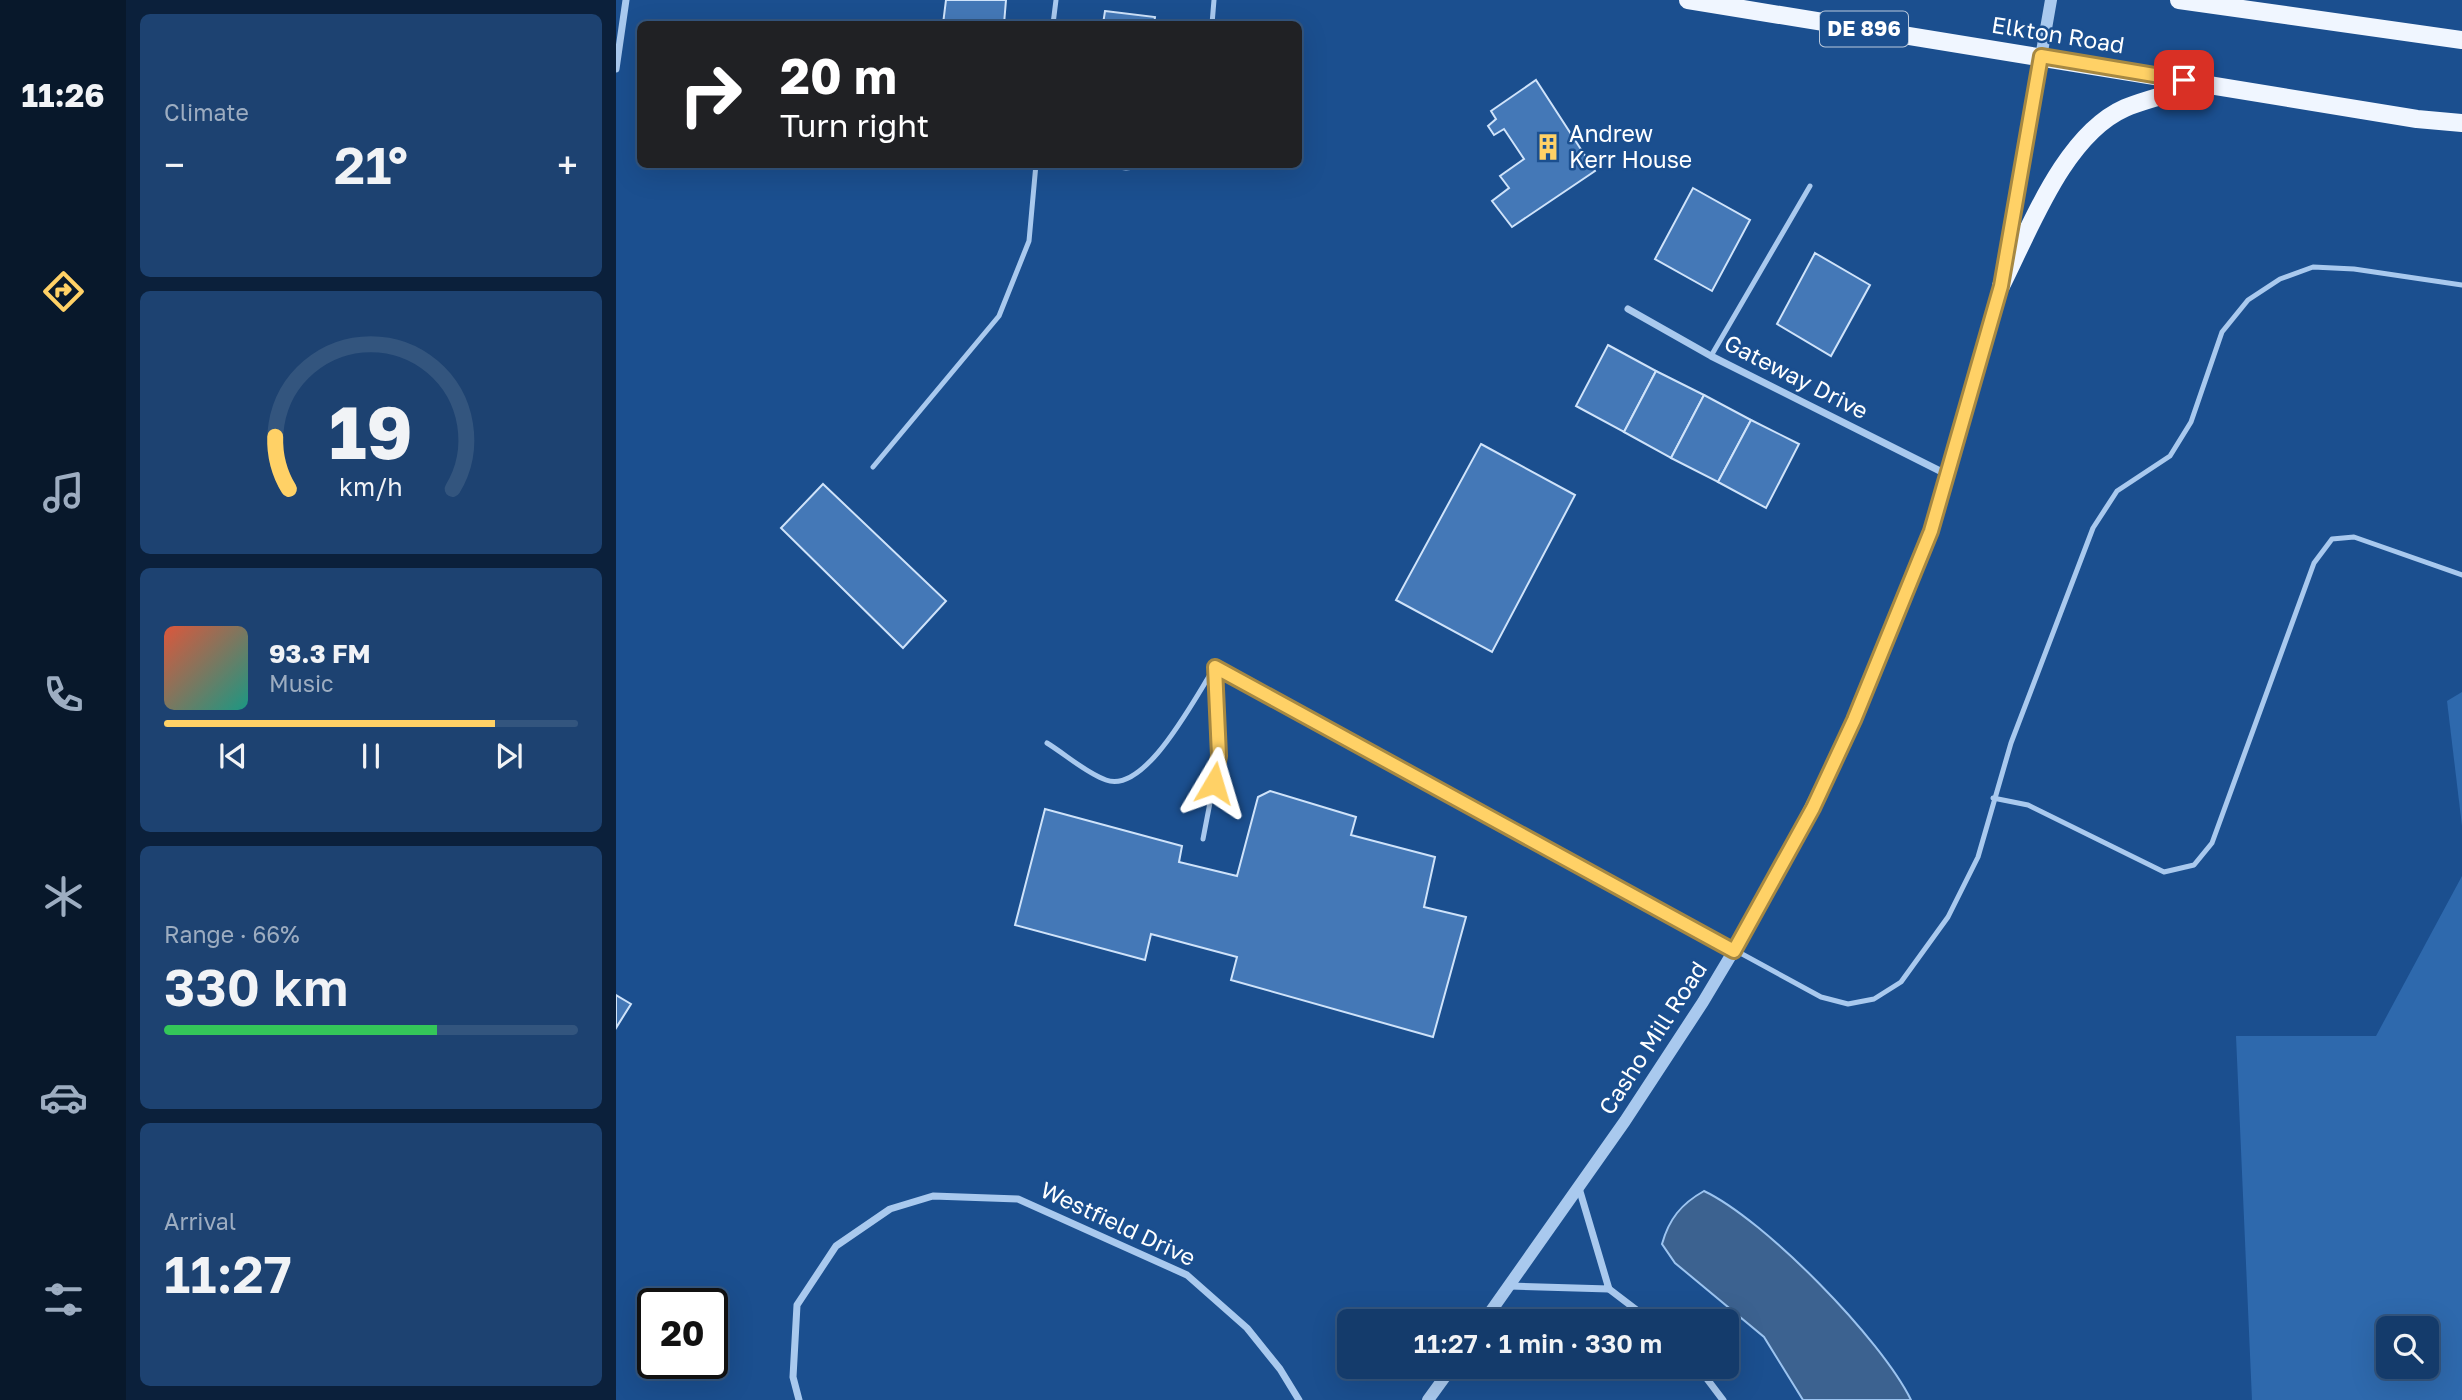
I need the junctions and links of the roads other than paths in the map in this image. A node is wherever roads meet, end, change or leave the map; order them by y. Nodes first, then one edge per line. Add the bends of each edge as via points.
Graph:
1 (626, 0) edge
2 (1056, 0) edge
3 (1214, 0) edge
4 (1688, 0) edge
5 (2051, 0) edge
6 (2179, 0) edge
7 (1053, 21) edge
8 (1212, 21) edge
9 (2462, 40) edge
10 (2041, 56) junction
11 (616, 69) edge
12 (2207, 84) junction
13 (2462, 123) edge
14 (1036, 168) edge
15 (1810, 186) dead end
16 (2462, 285) edge
17 (2001, 286) junction
18 (1628, 309) dead end
19 (1711, 356) junction
20 (873, 467) dead end
21 (1948, 475) junction
22 (2462, 575) edge
23 (1215, 667) junction
24 (1047, 743) dead end
25 (1993, 798) junction
26 (1203, 839) dead end
27 (1734, 951) junction
28 (1579, 1188) junction
29 (1510, 1286) junction
30 (1609, 1289) junction
31 (1493, 1309) edge
32 (1635, 1309) edge
33 (1443, 1379) edge
34 (1707, 1379) edge
35 (799, 1400) edge
36 (1299, 1400) edge
37 (1428, 1400) edge
38 (1723, 1400) edge

1 - 11 street
2 - 7 lane
3 - 8 lane
4 - 10 main road, Elkton Road / DE 896
5 - 10 street, Casho Mill Road
6 - 9 main road
10 - 12 main road, Elkton Road / DE 896
10 - 17 street, Casho Mill Road
12 - 13 main road, Elkton Road / DE 896
12 - 17 main road via 2123,109 2089,132 2061,170
14 - 20 lane via 1029,241 999,316
15 - 19 lane
16 - 25 lane via 2313,267 2280,279 2248,300 2222,332 2191,422 2171,456 2117,491 2093,527
17 - 21 street, Casho Mill Road
18 - 19 street, Gateway Drive
19 - 21 street, Gateway Drive
21 - 27 street, Casho Mill Road via 1909,589 1854,720 1806,820
22 - 25 lane via 2354,537 2332,539 2314,563 2212,843 2194,865 2164,872 2028,805
23 - 24 lane via 1156,755 1127,782 1107,780
23 - 26 lane via 1219,756
23 - 27 lane
25 - 27 lane via 1978,857 1948,917 1901,982 1874,999 1848,1004 1821,997
27 - 28 street, Casho Mill Road
28 - 29 street, Casho Mill Road
28 - 30 street
29 - 30 street
29 - 31 street, Casho Mill Road
30 - 32 street
33 - 37 street
34 - 38 street
35 - 36 street, Westfield Drive via 793,1377 797,1305 836,1246 890,1209 933,1196 1018,1199 1186,1275 1247,1328

